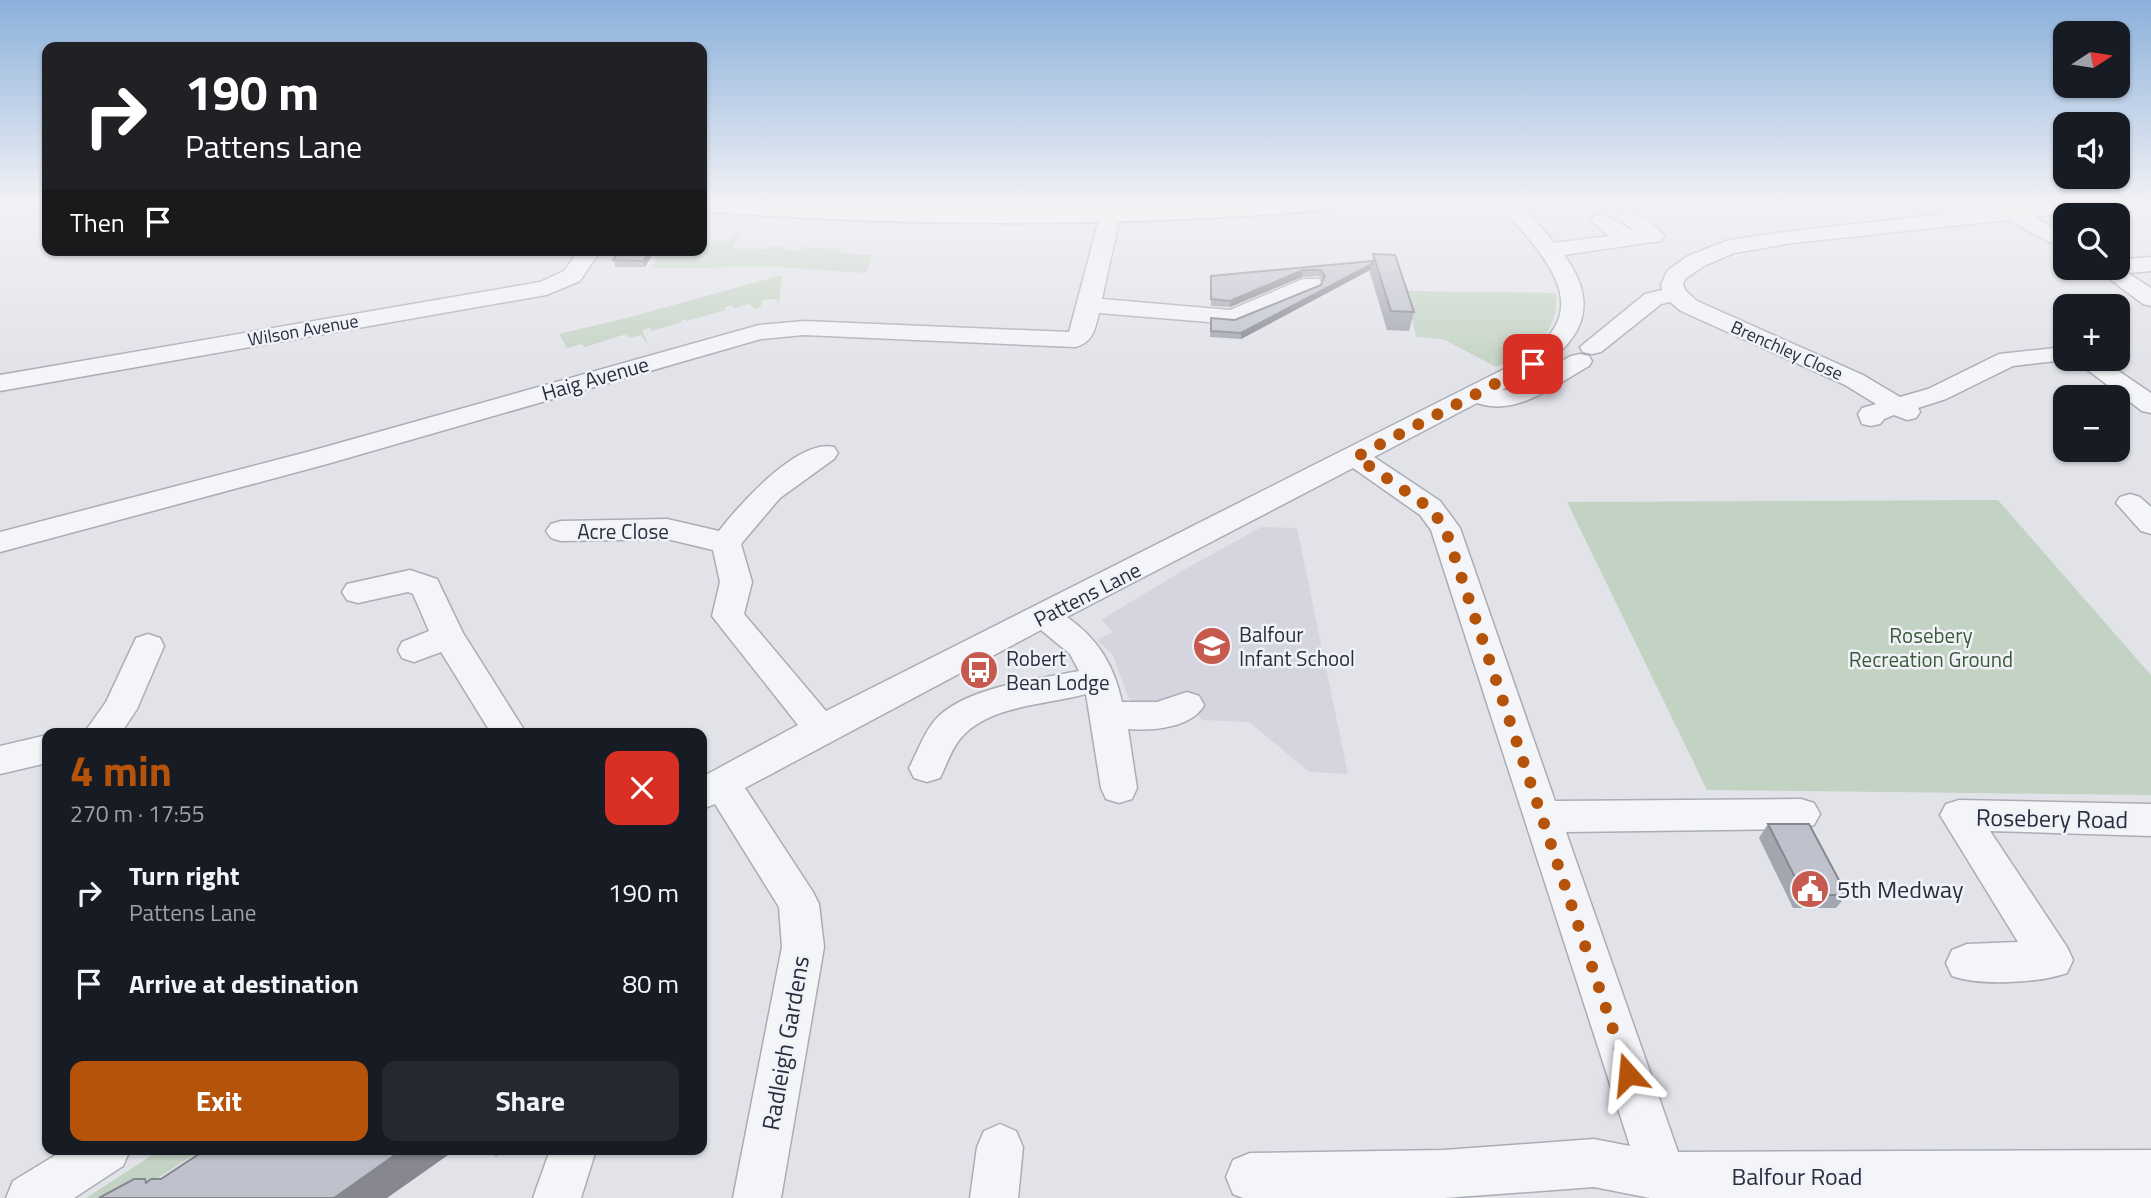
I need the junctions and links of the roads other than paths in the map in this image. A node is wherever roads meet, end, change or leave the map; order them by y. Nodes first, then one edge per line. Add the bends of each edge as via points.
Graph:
1 (585, 258) edge
2 (1100, 258) edge
3 (1552, 258) edge
4 (1703, 258) edge
5 (2151, 264) edge
6 (2130, 266) edge
7 (2123, 280) edge
8 (1311, 284) dead end
9 (1675, 294) junction
10 (2151, 299) edge
11 (1088, 306) junction
12 (2053, 355) edge
13 (2104, 371) edge
14 (0, 383) edge
15 (1472, 395) junction
16 (2151, 405) edge
17 (1903, 409) junction
18 (1871, 418) dead end
19 (824, 453) dead end
20 (1356, 457) junction
21 (2130, 503) dead end
22 (2151, 524) edge
23 (561, 531) dead end
24 (0, 542) edge
25 (726, 543) junction
26 (358, 592) dead end
27 (1044, 616) junction
28 (448, 636) junction
29 (148, 646) dead end
30 (414, 650) dead end
31 (1102, 695) junction
32 (1187, 705) dead end
33 (105, 728) edge
34 (506, 728) edge
35 (821, 729) junction
36 (42, 750) edge
37 (0, 760) edge
38 (927, 768) dead end
39 (1119, 788) dead end
40 (712, 789) edge
41 (1801, 814) dead end
42 (1542, 817) junction
43 (2151, 820) edge
44 (1967, 963) dead end
45 (1000, 1147) dead end
46 (99, 1155) edge
47 (571, 1155) edge
48 (2151, 1174) edge
49 (1250, 1177) dead end
50 (1447, 1186) edge
51 (1671, 1187) edge
52 (30, 1198) edge
53 (557, 1198) edge
54 (757, 1198) edge
55 (994, 1198) edge

1 - 14 street, Wilson Avenue via 572,276 546,288
2 - 11 street, Haig Avenue
3 - 15 street, Pattens Lane via 1573,289 1572,321 1557,344 1533,364
4 - 9 street via 1675,276
5 - 6 street
7 - 10 street
8 - 11 street via 1233,317
9 - 15 street via 1653,299 1559,375 1513,398
9 - 17 street, Brenchley Close via 1689,306 1854,380
11 - 24 street, Haig Avenue via 1082,334 1073,340 804,328 758,332 317,458
12 - 17 street via 2008,359
13 - 16 street
15 - 20 street, Pattens Lane
17 - 18 street via 1871,414
19 - 25 street via 783,478 748,512
20 - 27 street, Pattens Lane
20 - 42 street via 1430,508 1445,528
21 - 22 street
23 - 25 street, Acre Close via 667,529
25 - 35 street via 736,582 728,616
26 - 28 street via 410,581 426,587
27 - 31 street via 1085,650
27 - 35 street, Pattens Lane
28 - 30 street
28 - 34 street
29 - 33 street via 125,700
31 - 32 street via 1127,717 1149,718
31 - 38 street via 1003,702 965,715 948,729
31 - 39 street
35 - 40 street, Pattens Lane
36 - 37 street
40 - 54 street, Radleigh Gardens via 799,904 803,947
41 - 42 street
42 - 51 street
43 - 44 street, Rosebery Road via 1959,816 2052,960
45 - 55 street
46 - 52 street
47 - 53 street
48 - 51 street, Balfour Road
49 - 50 street, Balfour Road
50 - 51 street, Balfour Road via 1594,1163

